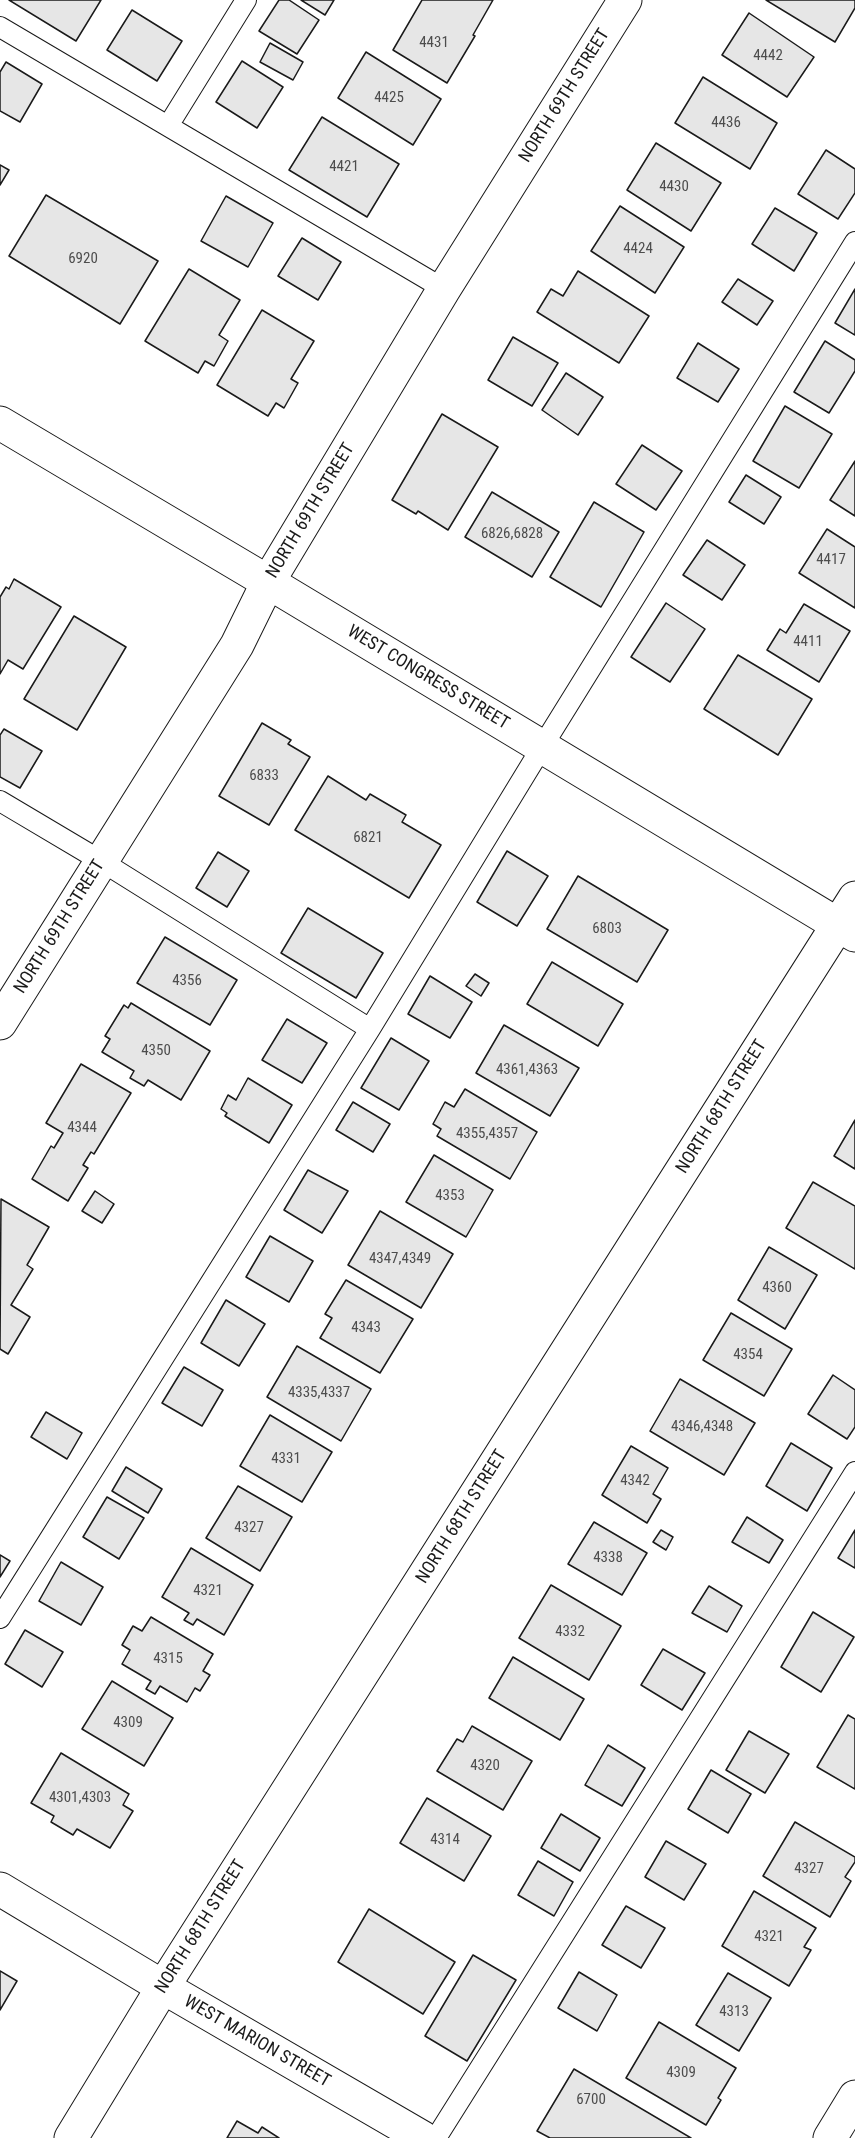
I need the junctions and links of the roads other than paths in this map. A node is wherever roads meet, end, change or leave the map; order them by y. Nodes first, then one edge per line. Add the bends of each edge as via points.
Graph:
1 (246, 0) edge
2 (625, 0) edge
3 (0, 27) edge
4 (168, 126) junction
5 (855, 242) edge
6 (444, 289) junction
7 (0, 423) edge
8 (268, 582) junction
9 (542, 747) junction
10 (0, 801) edge
11 (101, 861) junction
12 (849, 919) edge
13 (0, 1023) edge
14 (370, 1029) junction
15 (855, 1472) edge
16 (0, 1618) edge
17 (0, 1889) edge
18 (163, 1987) junction
19 (855, 2097) edge
20 (71, 2138) edge
21 (423, 2138) edge
22 (436, 2138) edge
23 (830, 2138) edge

1 - 4 lane
2 - 6 street, NORTH 69TH STREET
3 - 4 lane
4 - 6 lane
5 - 9 lane
6 - 8 street, NORTH 69TH STREET
7 - 8 street, WEST CONGRESS STREET
8 - 9 street, WEST CONGRESS STREET
8 - 11 street, NORTH 69TH STREET via 237,645
9 - 12 street, WEST CONGRESS STREET
9 - 14 lane
10 - 11 lane
11 - 13 street, NORTH 69TH STREET
11 - 14 lane
12 - 18 street, NORTH 68TH STREET
14 - 16 lane
15 - 22 lane
17 - 18 street, WEST MARION STREET
18 - 20 street, NORTH 68TH STREET
18 - 21 street, WEST MARION STREET
19 - 23 street

